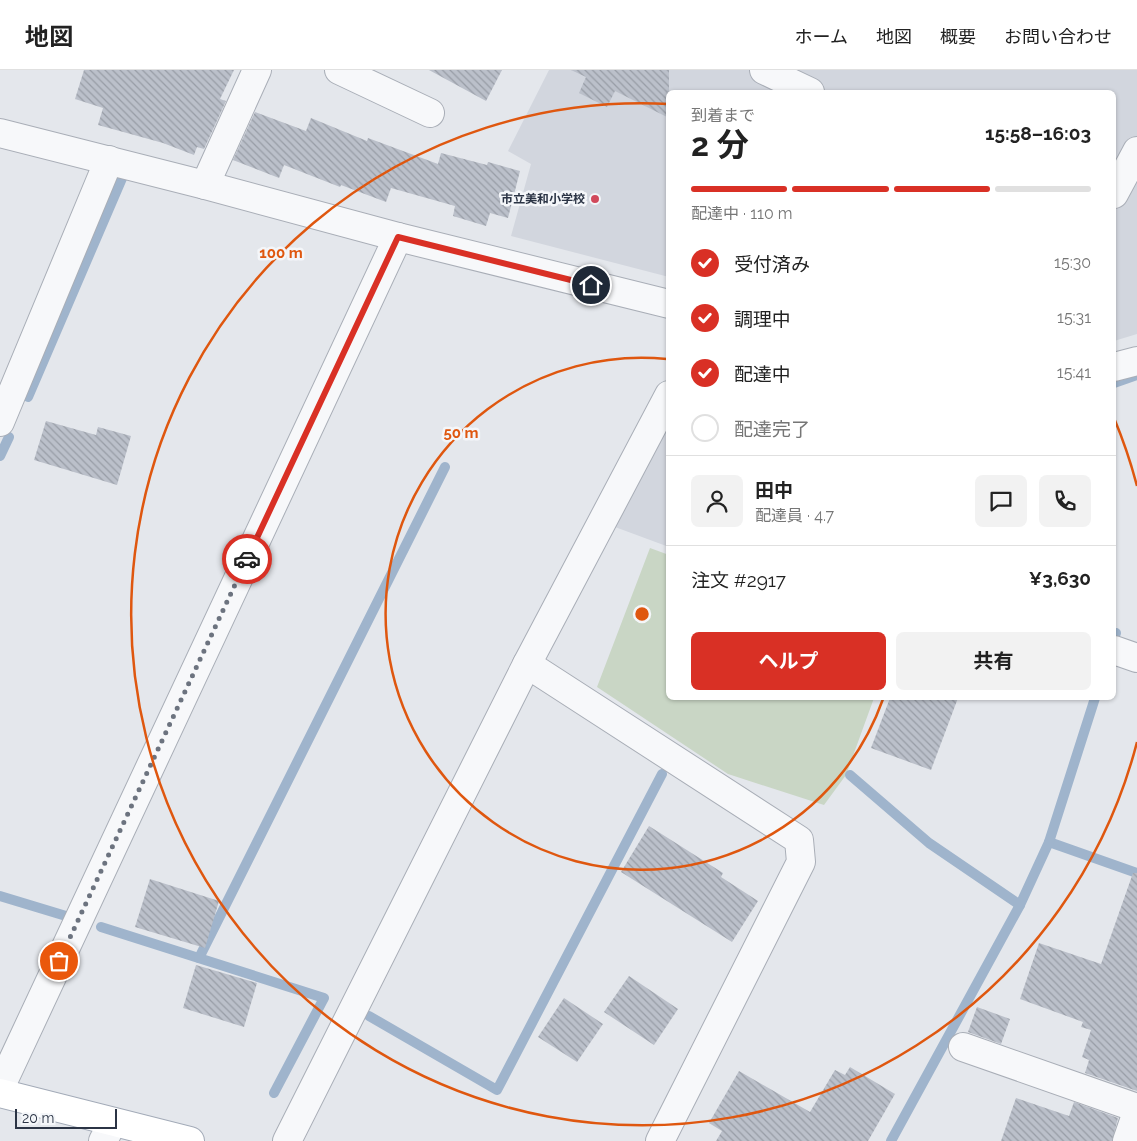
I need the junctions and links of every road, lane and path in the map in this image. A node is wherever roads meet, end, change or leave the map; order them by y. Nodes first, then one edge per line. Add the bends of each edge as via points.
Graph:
1 (257, 70) edge
2 (339, 70) edge
3 (764, 70) edge
4 (806, 90) edge
5 (430, 113) dead end
6 (0, 133) edge
7 (1137, 151) edge
8 (109, 160) junction
9 (205, 185) junction
10 (1116, 190) edge
11 (398, 237) junction
12 (666, 303) edge
13 (1137, 361) edge
14 (1116, 366) edge
15 (666, 401) edge
16 (0, 422) edge
17 (1116, 651) edge
18 (1137, 658) edge
19 (527, 664) junction
20 (963, 1047) dead end
21 (0, 1088) edge
22 (0, 1093) edge
23 (1137, 1108) edge
24 (1137, 1112) edge
25 (108, 1131) edge
26 (190, 1141) edge
27 (287, 1141) edge
28 (660, 1141) edge
29 (1127, 1141) edge

1 - 9 street
2 - 5 street
3 - 4 street
6 - 8 street
7 - 10 street
8 - 9 street
8 - 16 street
9 - 11 street
11 - 12 street
11 - 21 street
13 - 14 street
15 - 19 street
17 - 18 street
19 - 27 street
19 - 28 street via 799,840 801,862
20 - 23 street
22 - 25 main road
24 - 29 street
25 - 26 main road

